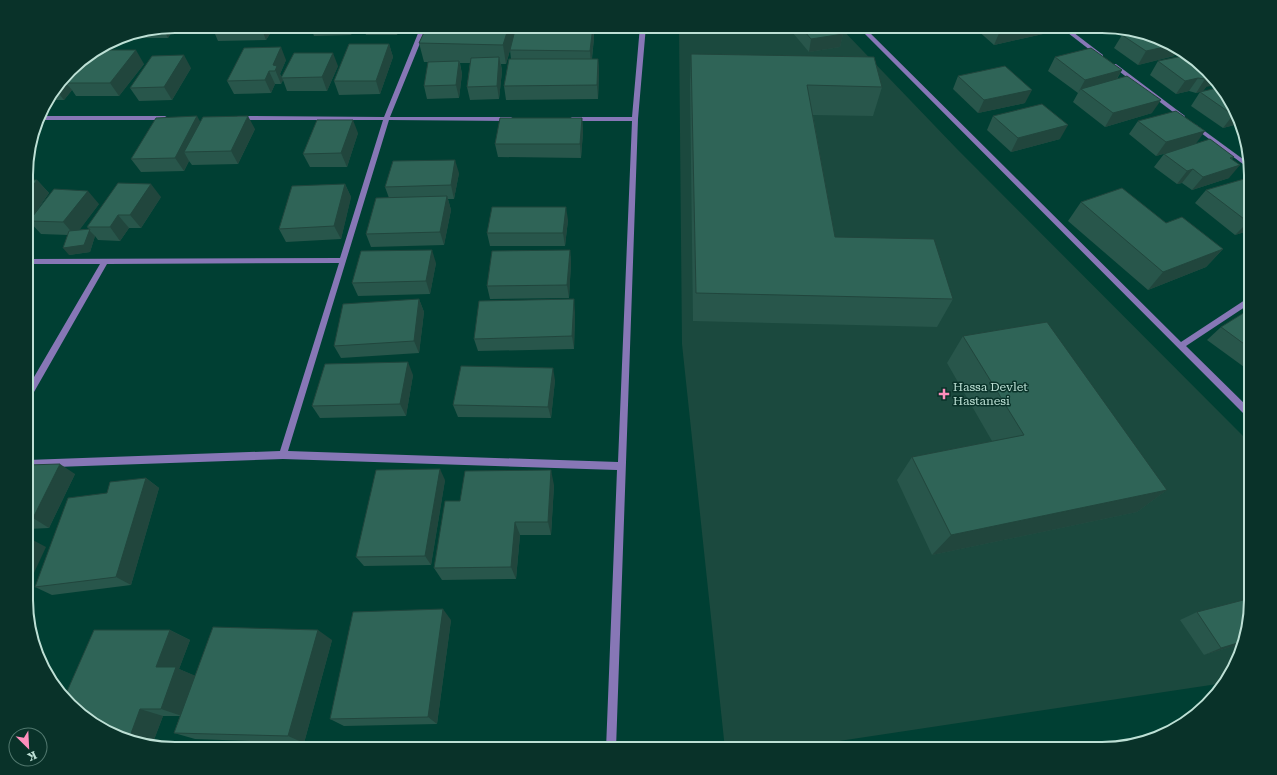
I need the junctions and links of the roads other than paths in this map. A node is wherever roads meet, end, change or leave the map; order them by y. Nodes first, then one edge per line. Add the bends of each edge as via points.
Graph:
1 (421, 33) edge
2 (642, 33) edge
3 (867, 33) edge
4 (1071, 33) edge
5 (45, 118) edge
6 (173, 118) edge
7 (228, 118) edge
8 (386, 118) junction
9 (518, 119) edge
10 (565, 119) edge
11 (635, 119) junction
12 (1244, 162) edge
13 (343, 260) junction
14 (33, 262) edge
15 (105, 262) junction
16 (1244, 305) edge
17 (1181, 346) junction
18 (33, 387) edge
19 (1244, 409) edge
20 (283, 455) junction
21 (33, 464) edge
22 (622, 466) junction
23 (611, 742) edge

1 - 8 street
2 - 11 street
3 - 17 street
4 - 12 street
5 - 6 street
7 - 8 street
8 - 9 street
8 - 13 street
10 - 11 street
11 - 22 street
13 - 15 street
13 - 20 street
14 - 15 street
15 - 18 street
16 - 17 street
17 - 19 street
20 - 21 street
20 - 22 street
22 - 23 street

